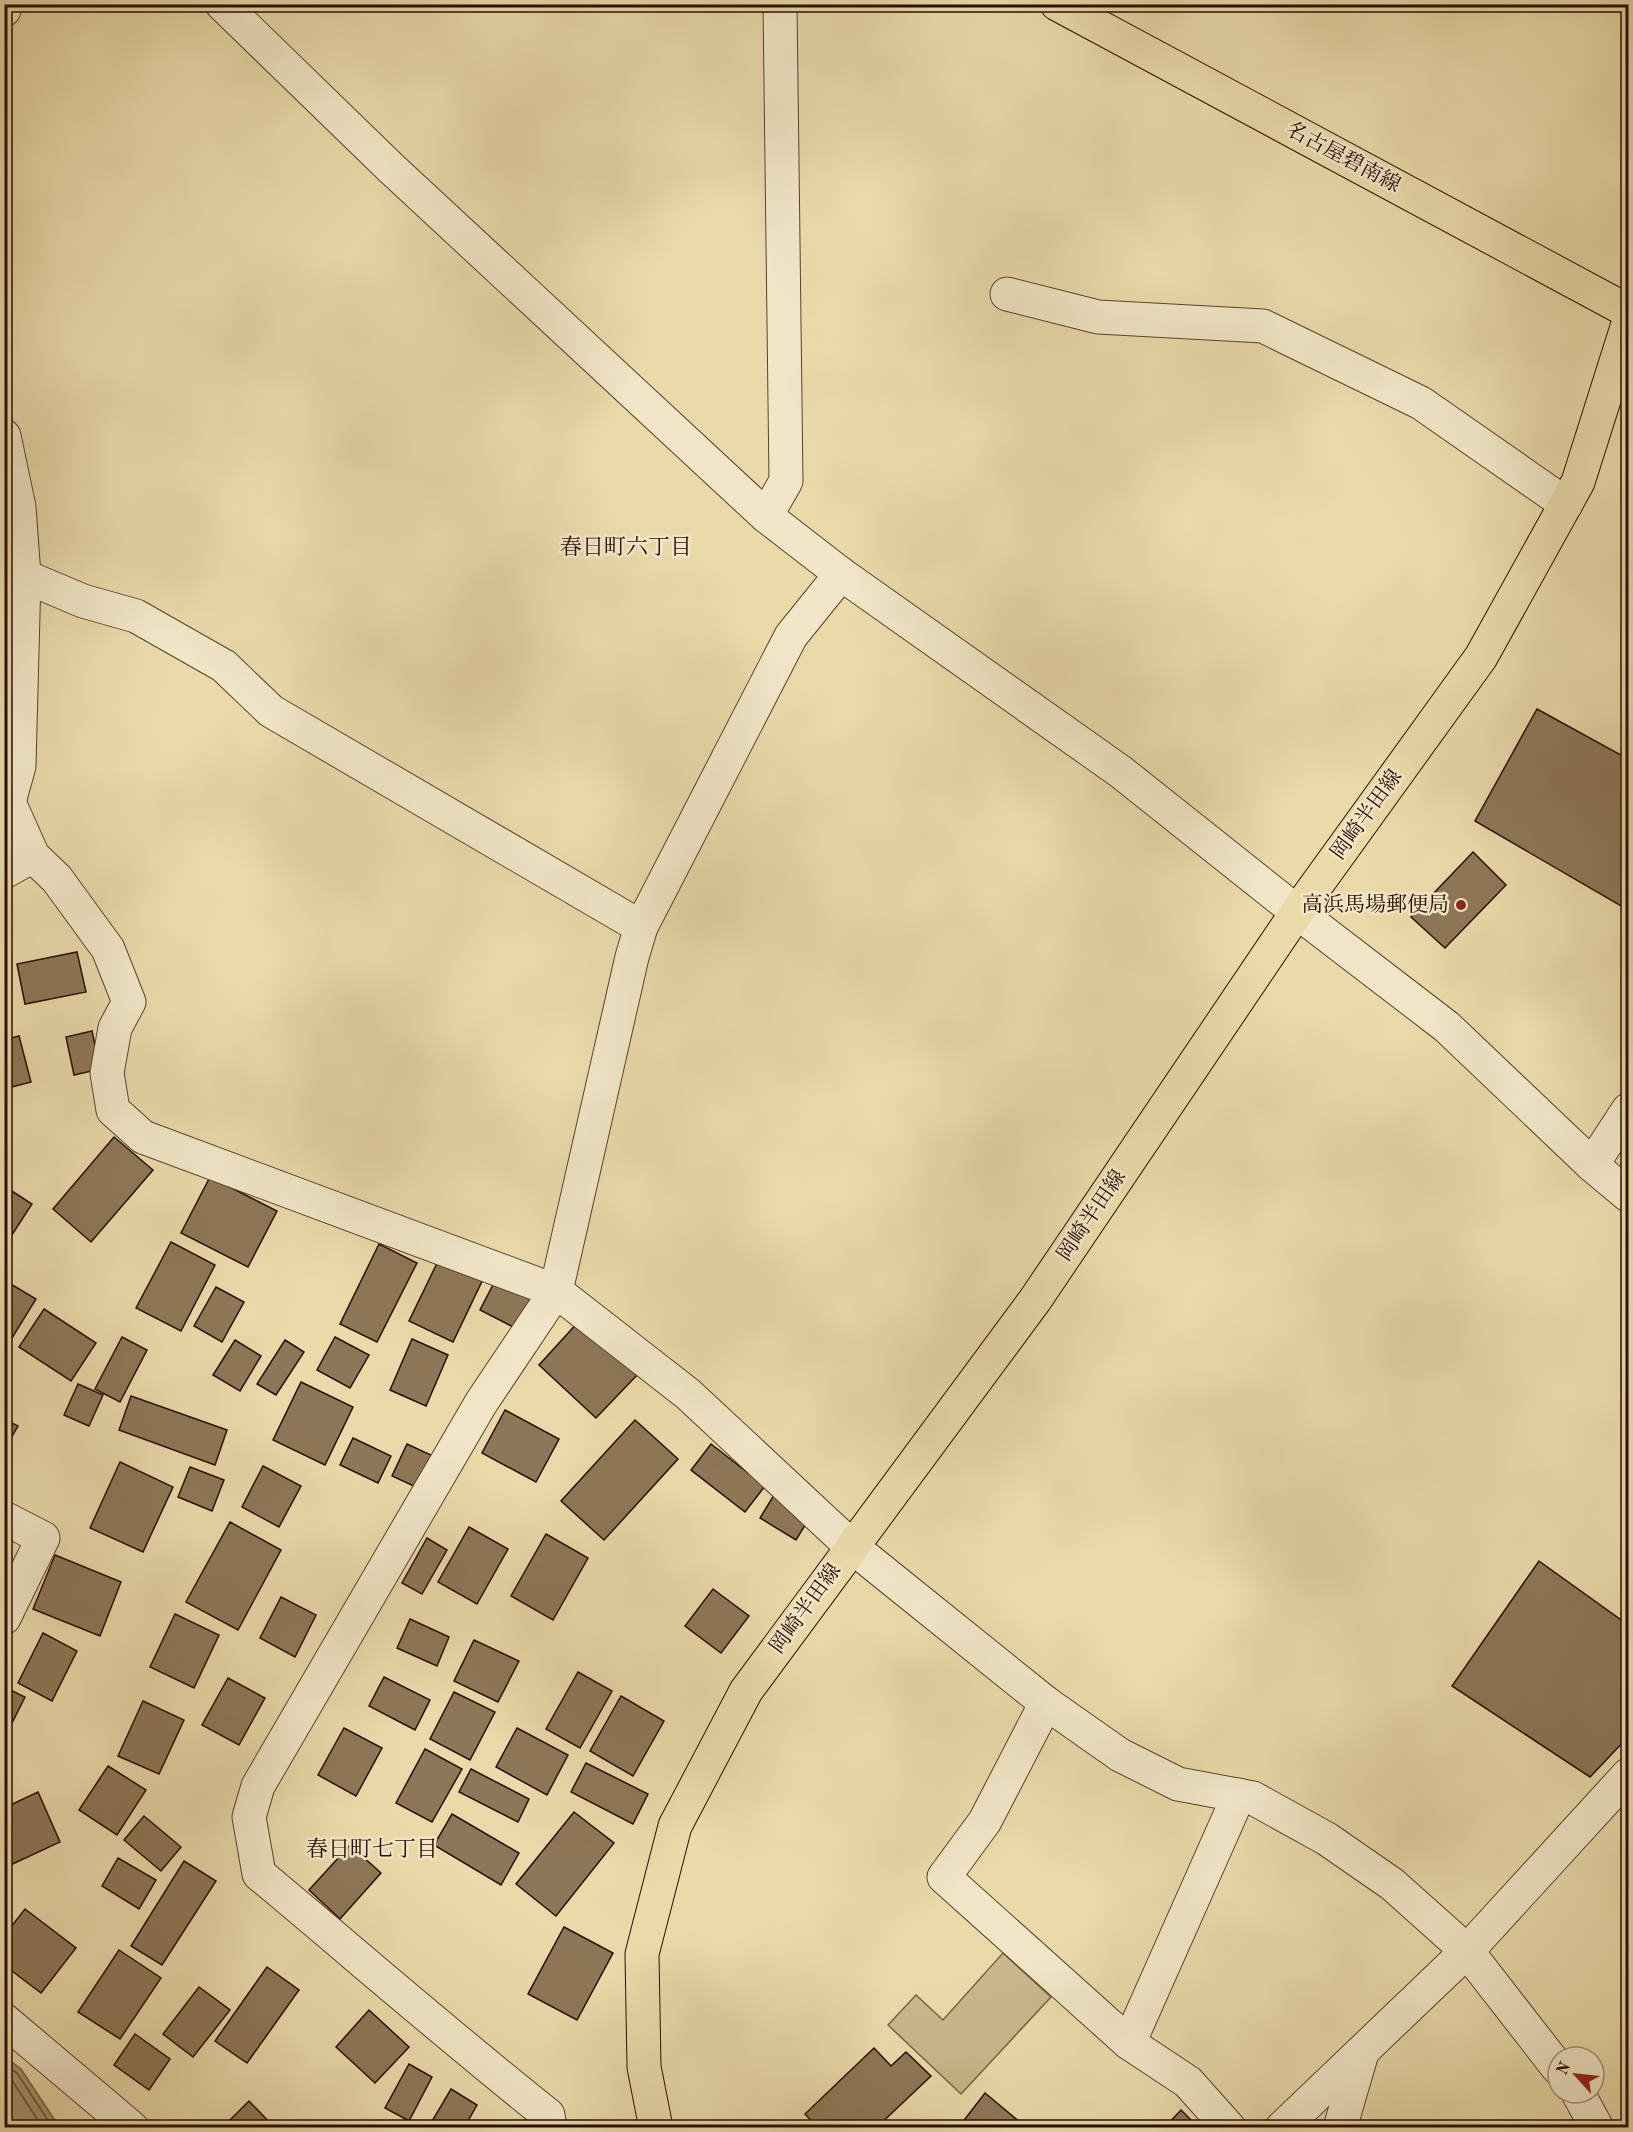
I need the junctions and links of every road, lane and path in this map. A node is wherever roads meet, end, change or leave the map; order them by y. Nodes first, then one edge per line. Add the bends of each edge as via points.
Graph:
1 (6, 4) edge
2 (222, 4) edge
3 (780, 4) edge
4 (1057, 4) edge
5 (4, 10) edge
6 (1007, 294) dead end
7 (1629, 311) edge
8 (1629, 324) edge
9 (4, 436) edge
10 (1566, 504) junction
11 (766, 516) junction
12 (841, 574) junction
13 (24, 576) junction
14 (7, 800) edge
15 (33, 856) junction
16 (4, 872) edge
17 (1297, 912) junction
18 (641, 927) junction
19 (1629, 1110) edge
20 (1592, 1165) junction
21 (1629, 1195) edge
22 (556, 1291) junction
23 (4, 1518) edge
24 (852, 1546) junction
25 (4, 1618) edge
26 (1046, 1703) junction
27 (1629, 1775) edge
28 (1239, 1796) junction
29 (1467, 1951) junction
30 (4, 2020) edge
31 (1129, 2043) junction
32 (1362, 2051) junction
33 (1546, 2052) edge
34 (1585, 2105) edge
35 (132, 2127) edge
36 (550, 2127) edge
37 (656, 2127) edge
38 (1228, 2127) edge
39 (1282, 2127) edge
40 (1340, 2127) edge
41 (1597, 2127) edge

1 - 5 street
2 - 11 street via 391,168
3 - 11 street via 786,481
4 - 7 main road, 名古屋碧南線
6 - 10 street via 1098,317 1263,326 1421,403
8 - 10 main road, 岡崎半田線 via 1578,482
9 - 13 street via 20,507
10 - 17 main road, 岡崎半田線 via 1481,657
11 - 12 street
12 - 17 street via 1121,772
12 - 18 street via 791,636
13 - 14 street via 19,766
13 - 18 street via 83,601 136,616 224,666 271,711
14 - 15 street
15 - 16 street
15 - 22 street via 57,879 108,949 129,1002 115,1028 107,1073 112,1110 143,1137
17 - 20 street via 1447,1026
17 - 24 main road, 岡崎半田線 via 1035,1300
18 - 22 street
19 - 20 street
20 - 21 street
22 - 24 street via 688,1394
22 - 36 street via 482,1403 258,1786 249,1817 258,1874 548,2115
23 - 25 street via 43,1538
24 - 26 street
24 - 37 main road, 岡崎半田線 via 746,1690 675,1826 642,1954 644,2067
26 - 28 street via 1120,1755 1178,1784
26 - 31 street via 985,1821 944,1877
27 - 29 street
28 - 29 street via 1254,1798 1327,1839 1392,1884
28 - 31 street
29 - 32 street
29 - 33 street
30 - 35 street
31 - 38 street via 1188,2082
32 - 39 street
32 - 40 street
34 - 41 street

